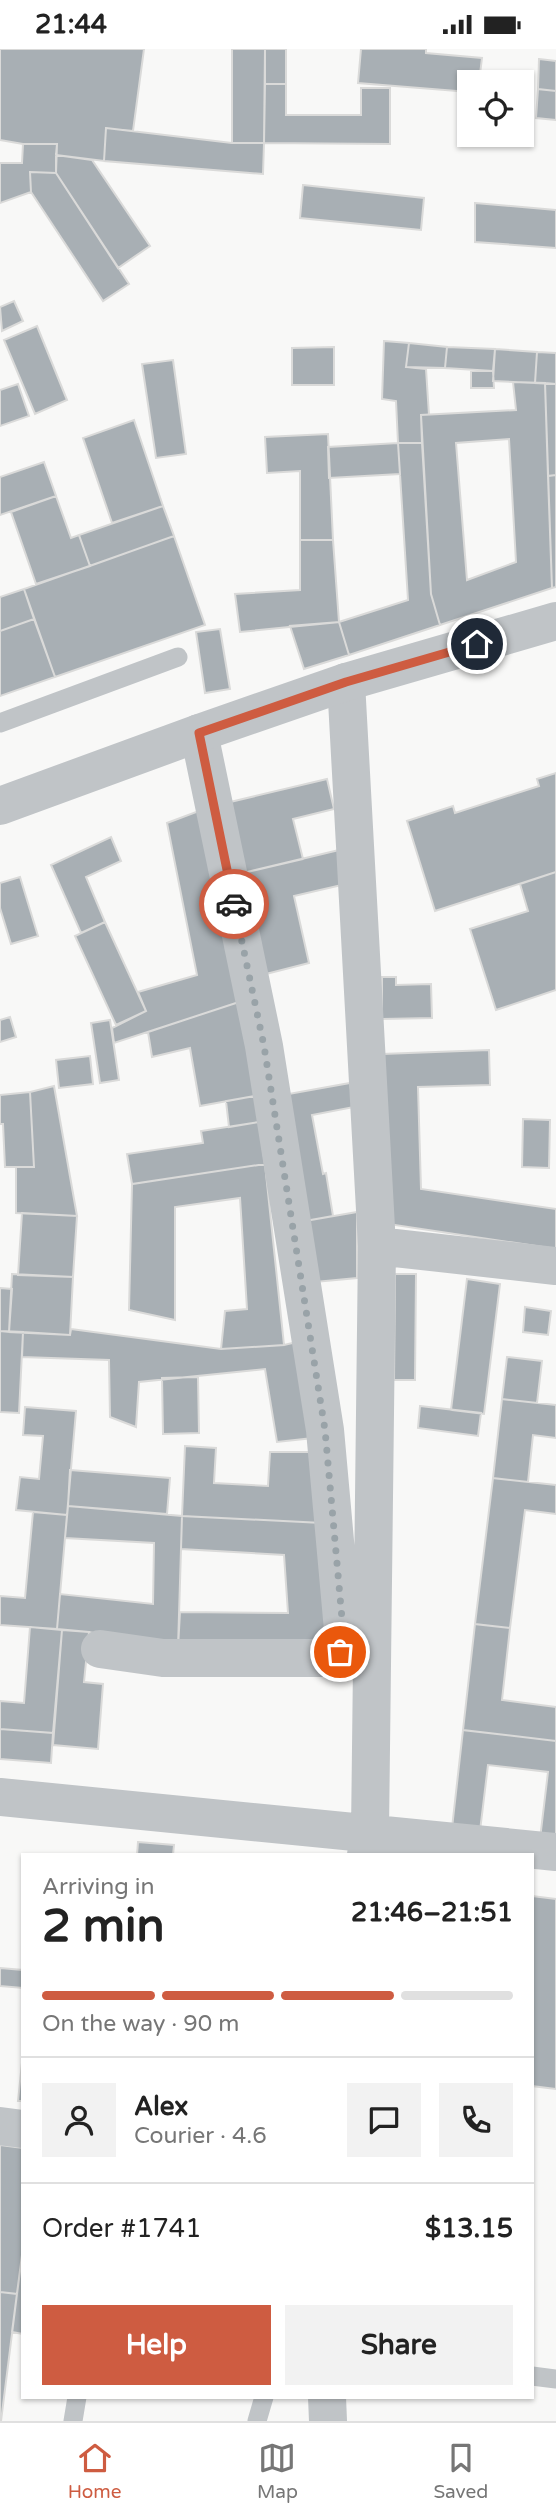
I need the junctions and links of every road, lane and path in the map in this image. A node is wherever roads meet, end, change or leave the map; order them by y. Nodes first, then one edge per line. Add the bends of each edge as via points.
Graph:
1 (556, 621) edge
2 (178, 657) dead end
3 (346, 682) junction
4 (0, 723) edge
5 (199, 733) junction
6 (0, 806) edge
7 (377, 1245) junction
8 (556, 1266) edge
9 (100, 1649) dead end
10 (0, 1797) edge
11 (368, 1844) edge
12 (556, 1852) edge
13 (0, 2126) edge
14 (21, 2129) edge
15 (534, 2376) edge
16 (556, 2379) edge
17 (77, 2399) edge
18 (263, 2399) edge
19 (327, 2399) edge
20 (73, 2421) edge
21 (257, 2421) edge
22 (328, 2421) edge

1 - 3 street
2 - 4 lane
3 - 5 street
3 - 7 street
5 - 6 street
5 - 9 street via 264,1046 325,1430 344,1641 335,1657 325,1658 163,1658
7 - 8 street
7 - 11 street
10 - 11 street
11 - 12 street
13 - 14 street
15 - 16 lane
17 - 20 lane
18 - 21 lane
19 - 22 street

